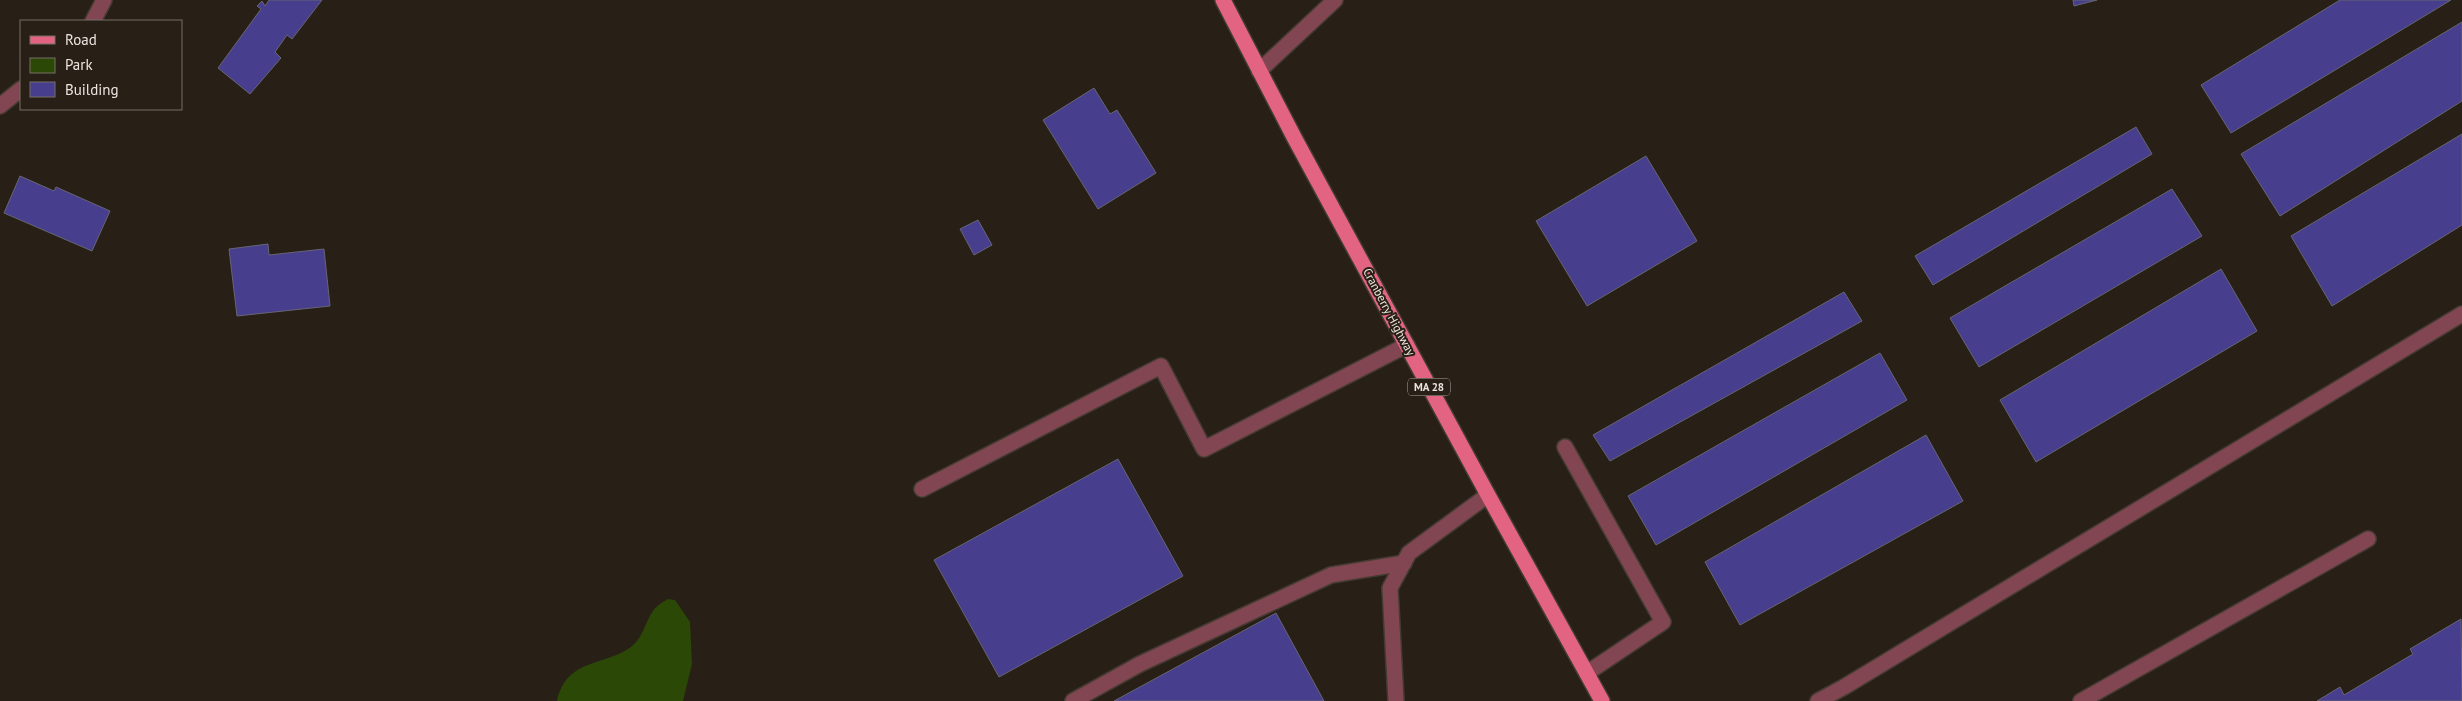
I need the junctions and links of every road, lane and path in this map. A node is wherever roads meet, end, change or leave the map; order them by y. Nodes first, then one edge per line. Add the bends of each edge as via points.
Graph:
1 (104, 0) edge
2 (1222, 0) edge
3 (1335, 0) edge
4 (94, 20) edge
5 (1259, 70) junction
6 (20, 90) edge
7 (0, 106) edge
8 (2462, 314) edge
9 (1407, 345) junction
10 (1564, 447) dead end
11 (922, 489) dead end
12 (1488, 495) junction
13 (2368, 539) dead end
14 (1404, 563) junction
15 (1587, 673) junction
16 (1073, 701) edge
17 (1396, 701) edge
18 (1602, 701) edge
19 (1818, 701) edge
20 (2081, 701) edge

1 - 4 street
2 - 5 main road, Cranberry Highway / MA 28
3 - 5 street
5 - 9 main road, Cranberry Highway / MA 28
6 - 7 street
8 - 19 street via 2174,490
9 - 11 street via 1204,449 1161,366
9 - 12 main road, Cranberry Highway / MA 28
10 - 15 street via 1663,622
12 - 14 street via 1409,553
12 - 15 main road, Cranberry Highway / MA 28
13 - 20 street
14 - 16 street via 1331,575 1140,664
14 - 17 street via 1390,588
15 - 18 main road, Cranberry Highway / MA 28

